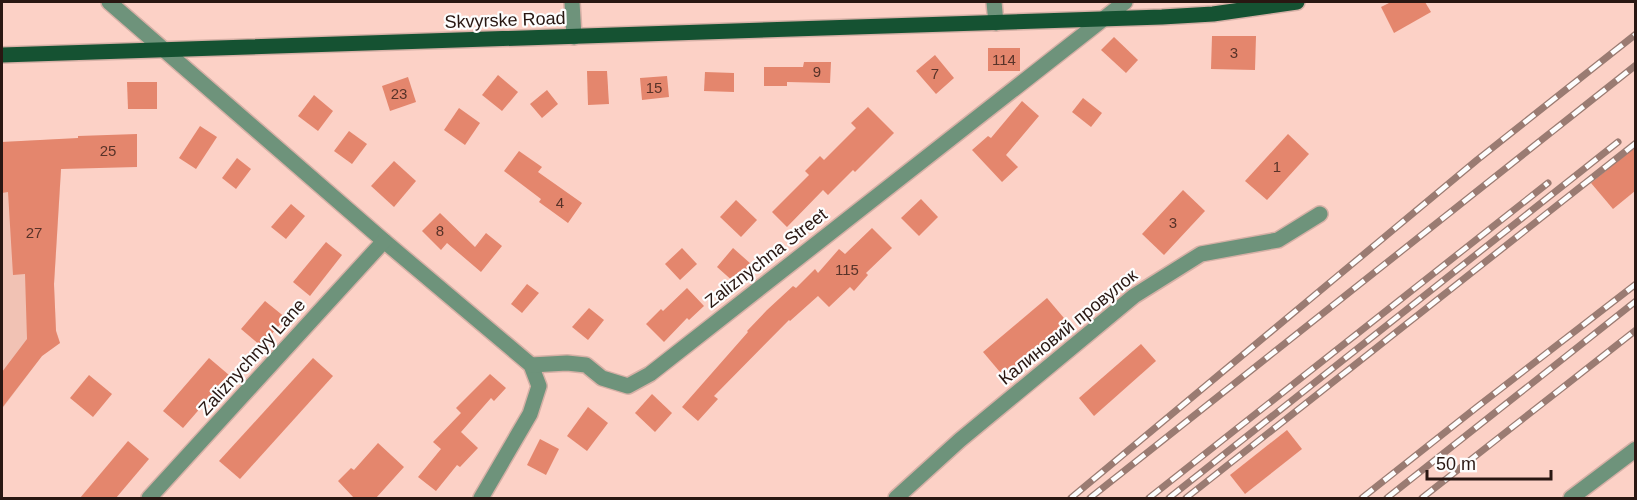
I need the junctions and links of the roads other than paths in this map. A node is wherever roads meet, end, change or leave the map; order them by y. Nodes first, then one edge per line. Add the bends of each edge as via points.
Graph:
1 (572, 2) edge
2 (994, 2) edge
3 (1125, 2) edge
4 (1297, 2) edge
5 (118, 4) edge
6 (1106, 18) junction
7 (996, 24) junction
8 (574, 37) junction
9 (168, 51) junction
10 (2, 55) edge
11 (1320, 214) dead end
12 (384, 242) junction
13 (531, 365) junction
14 (1635, 449) edge
15 (149, 498) edge
16 (481, 498) edge
17 (896, 498) edge
18 (1571, 498) edge

1 - 8 street
2 - 7 street
3 - 6 street, Zaliznychna Street
4 - 6 main road, Skvyrske Road via 1213,14
5 - 9 street
6 - 7 main road, Skvyrske Road
6 - 13 street, Zaliznychna Street via 650,374 627,386 602,378 586,365
7 - 8 main road, Skvyrske Road
8 - 9 main road, Skvyrske Road
9 - 10 main road, Skvyrske Road
9 - 12 street
11 - 17 street, Калиновий провулок via 1278,240 1201,254 1134,296
12 - 13 street
12 - 15 street, Zaliznychnyy Lane
13 - 16 street via 539,386 530,414
14 - 18 street

